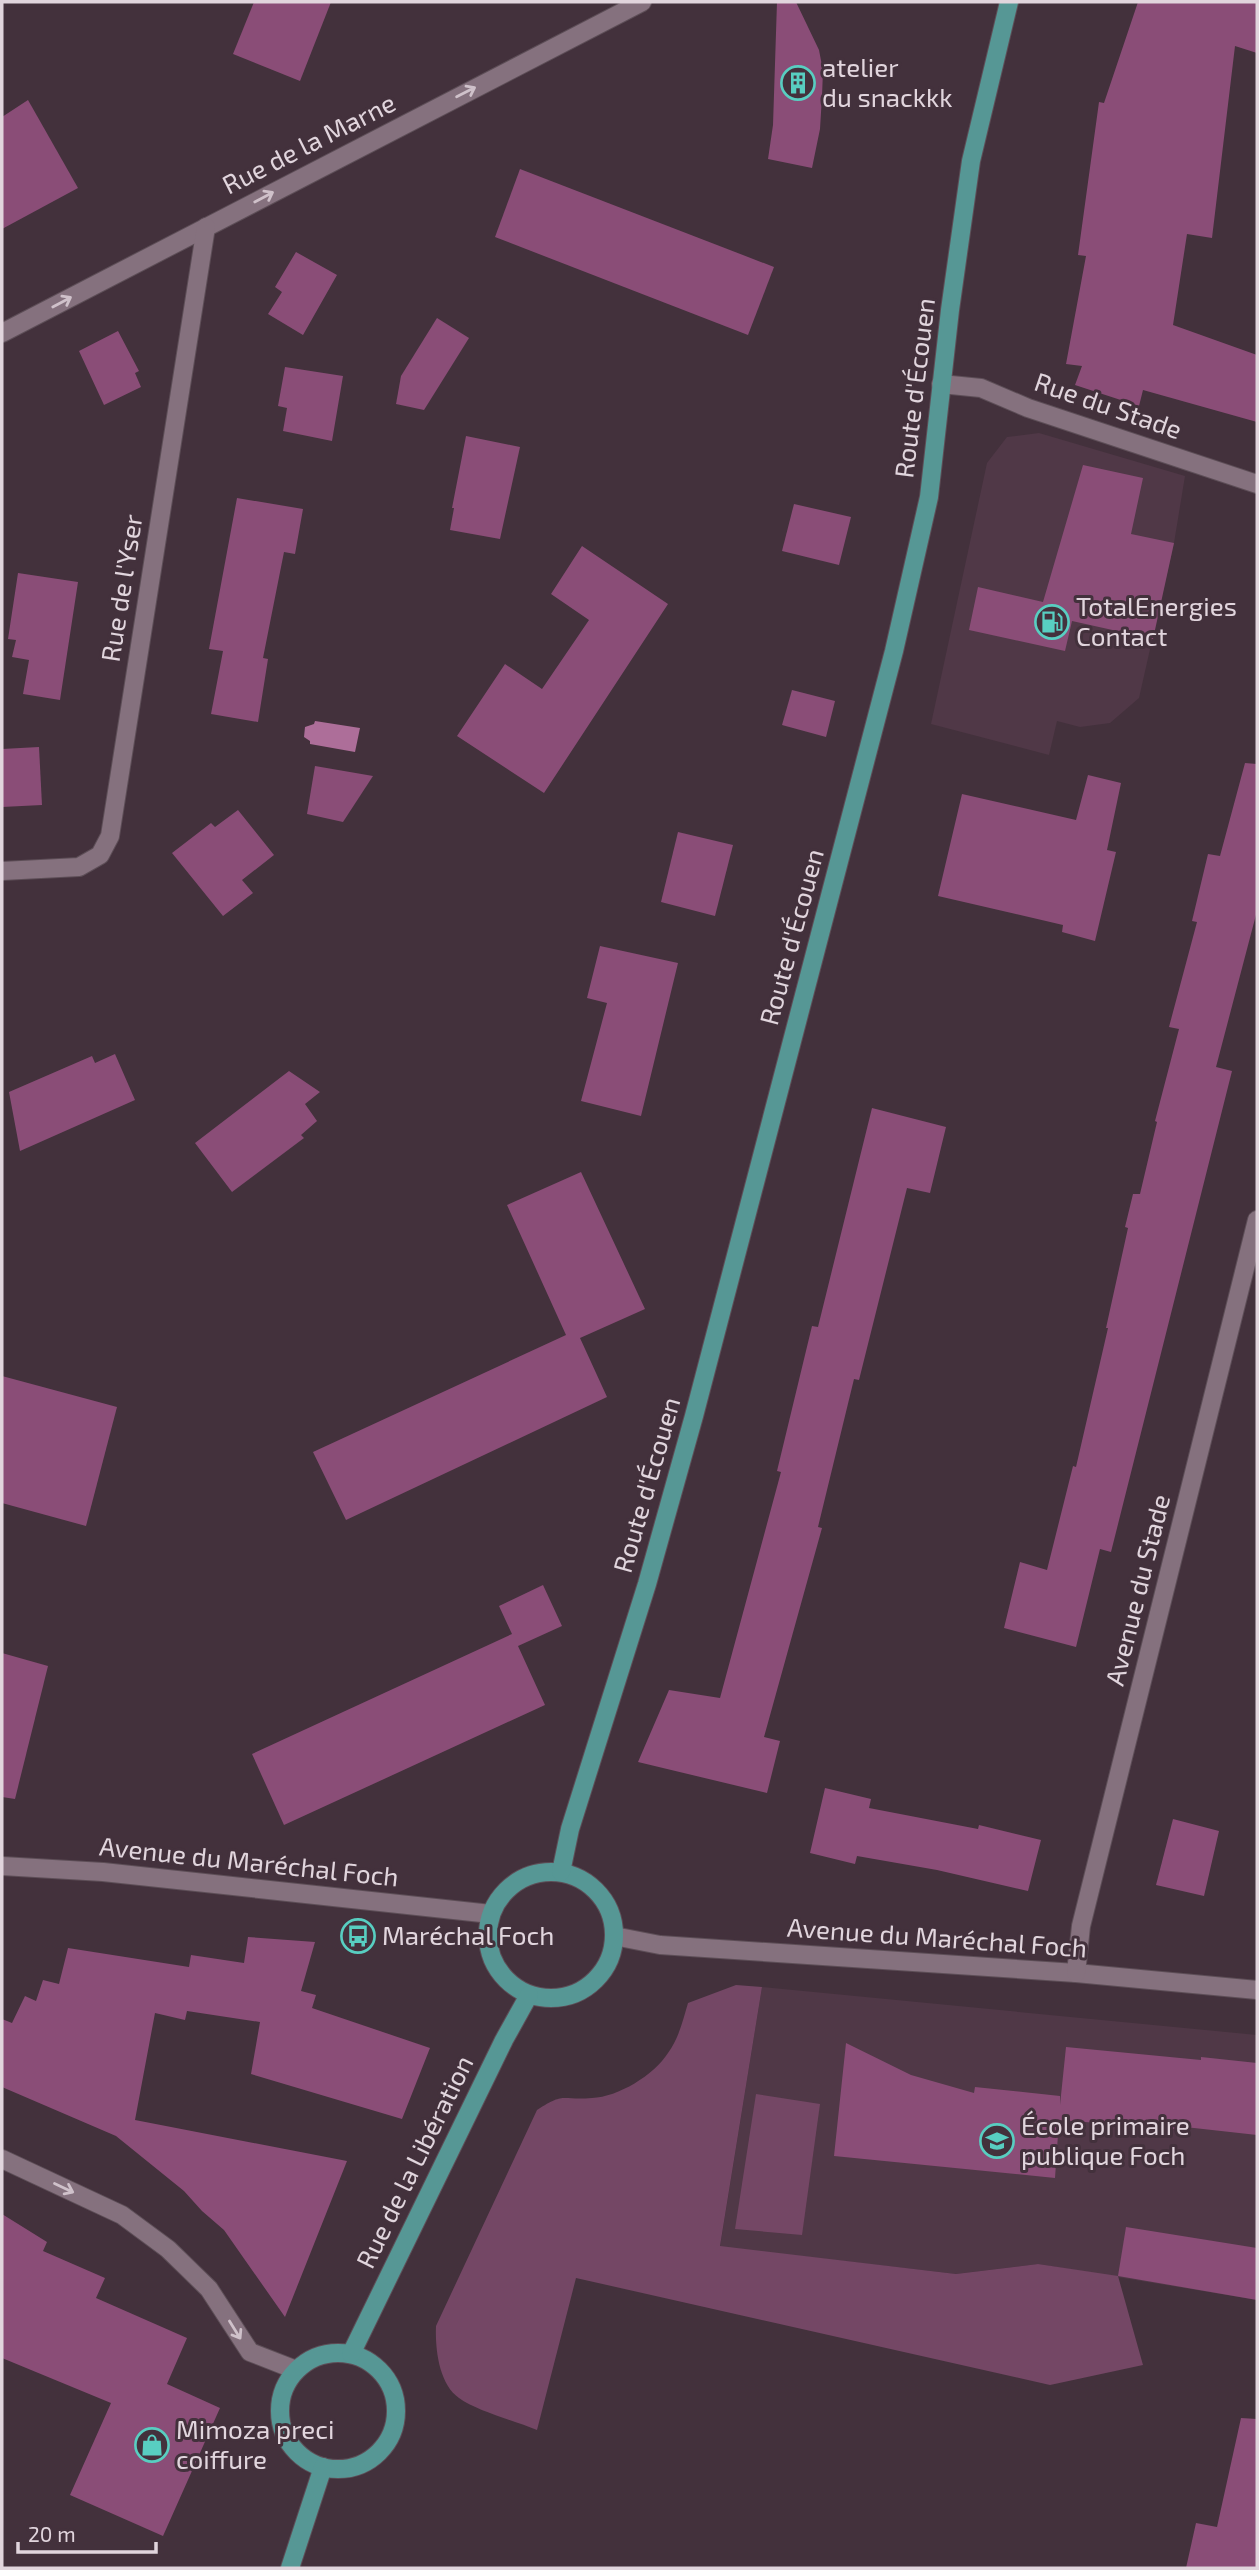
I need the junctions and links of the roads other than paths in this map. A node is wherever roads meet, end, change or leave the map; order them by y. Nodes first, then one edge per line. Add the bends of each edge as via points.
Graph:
1 (642, 2) edge
2 (1009, 2) edge
3 (206, 227) junction
4 (2, 333) edge
5 (941, 384) junction
6 (1257, 484) edge
7 (2, 871) edge
8 (1257, 1220) edge
9 (2, 1866) edge
10 (561, 1872) junction
11 (491, 1914) junction
12 (614, 1936) junction
13 (1076, 1973) junction
14 (1257, 1990) edge
15 (529, 1995) junction
16 (2, 2159) edge
17 (351, 2354) junction
18 (296, 2370) junction
19 (323, 2467) junction
20 (290, 2568) edge

3 -> 1 street, Rue de la Marne
2 - 5 main road, Route d'Écouen via 971,161
4 -> 3 street, Rue de la Marne
3 - 7 street, Rue de l'Yser via 110,836 100,855 79,867
5 - 6 street, Rue du Stade via 981,388
5 - 10 main road, Route d'Écouen via 929,497 878,713 690,1429
8 - 13 street, Avenue du Stade via 1080,1926
9 - 11 street, Avenue du Maréchal Foch via 103,1872
10 - 11 main road via 526,1876 505,1892
10 - 12 main road via 578,1877 605,1901
11 - 15 main road via 488,1943 493,1960 514,1987
12 - 13 street, Avenue du Maréchal Foch via 660,1945
12 - 15 main road via 602,1973 587,1987 549,1999
13 - 14 street, Avenue du Maréchal Foch
15 - 17 main road, Rue de la Libération
16 -> 18 street via 122,2215 168,2249 209,2289 250,2352
17 - 18 main road via 332,2353
17 - 19 main road via 370,2362 390,2384 396,2403 394,2430 369,2461 343,2469
18 - 19 main road via 281,2400 281,2420 289,2441 302,2456
19 - 20 main road

